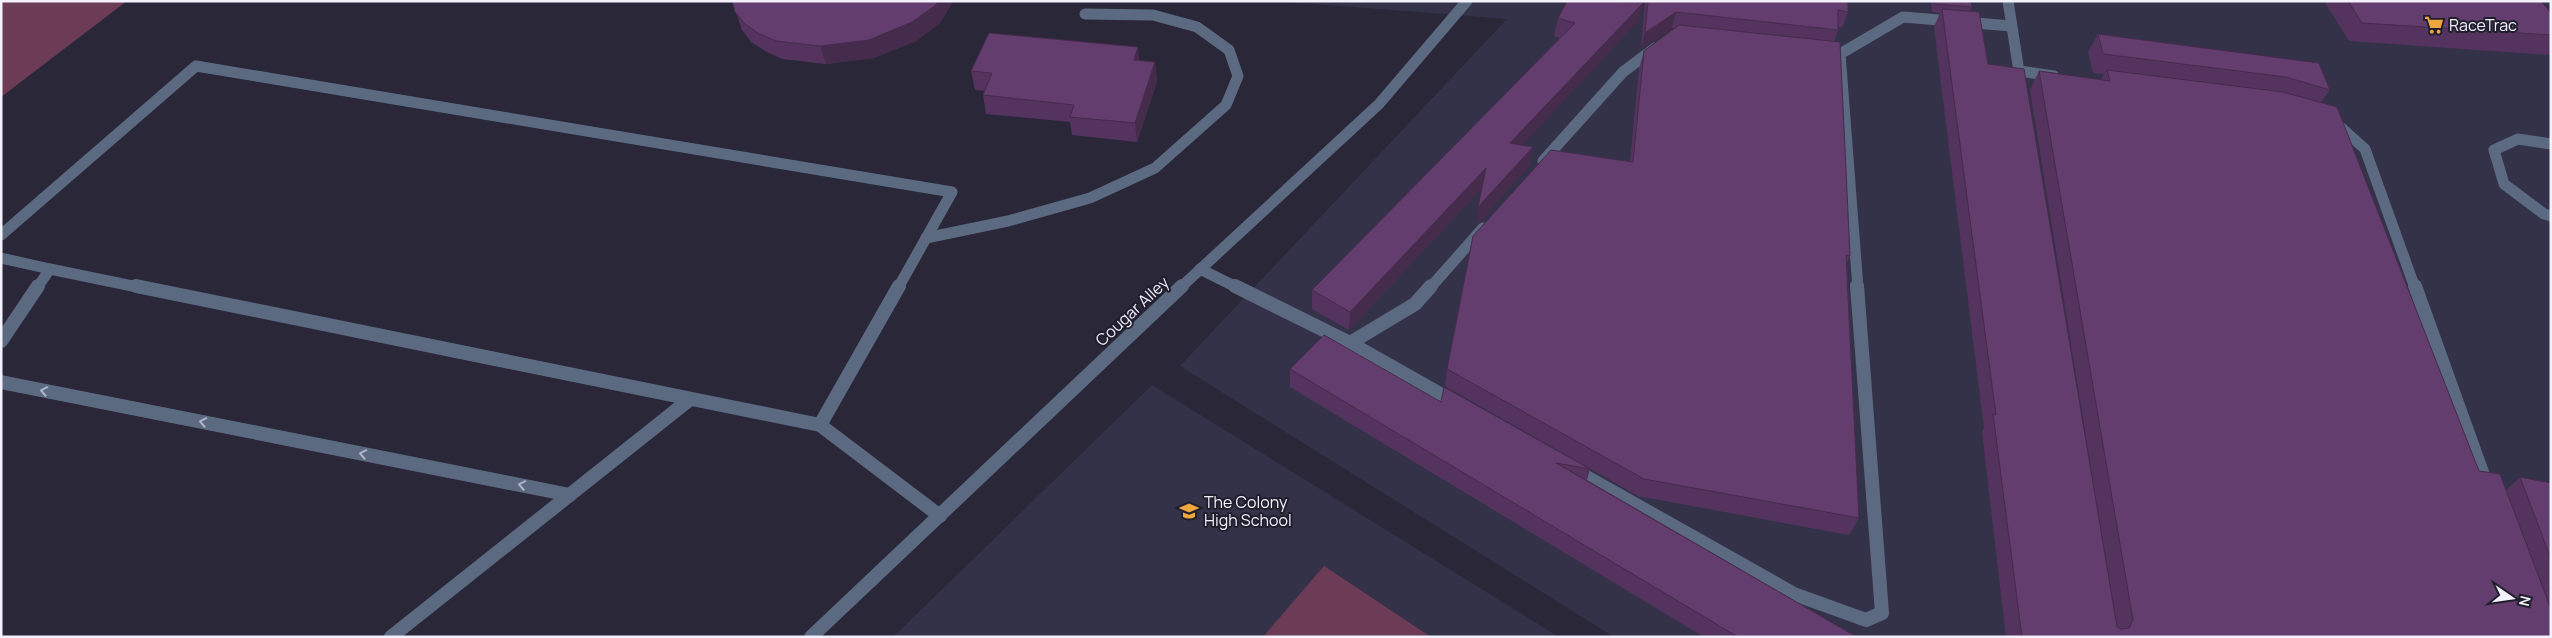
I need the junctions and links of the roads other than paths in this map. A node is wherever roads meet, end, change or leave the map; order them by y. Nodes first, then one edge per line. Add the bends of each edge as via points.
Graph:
1 (1467, 1) edge
2 (2008, 1) edge
3 (1085, 14) dead end
4 (2011, 26) junction
5 (1665, 40) edge
6 (1822, 52) edge
7 (1840, 54) junction
8 (2019, 71) junction
9 (2068, 77) edge
10 (2022, 91) edge
11 (2324, 117) edge
12 (2551, 144) edge
13 (1532, 174) edge
14 (2551, 216) edge
15 (1493, 217) edge
16 (1, 235) edge
17 (926, 238) junction
18 (1, 258) edge
19 (50, 269) junction
20 (1200, 270) junction
21 (1, 341) edge
22 (1350, 343) junction
23 (1, 382) edge
24 (689, 400) junction
25 (1469, 410) edge
26 (820, 425) junction
27 (1563, 464) edge
28 (2489, 494) edge
29 (570, 495) junction
30 (940, 516) junction
31 (391, 637) edge
32 (811, 637) edge

1 - 20 street, Cougar Alley via 1379,104
2 - 4 street
3 - 17 street via 1153,15 1197,27 1229,50 1238,76 1226,105 1155,168 1090,198 1008,221
4 - 7 street via 1903,17
4 - 8 street
5 - 13 street via 1623,72
6 - 7 street
7 - 27 street via 1882,612 1866,620 1794,594
8 - 9 street
8 - 10 street
11 - 28 street via 2332,120 2365,150
12 - 14 street via 2518,139 2494,150 2504,184
15 - 22 street via 1415,304
16 - 17 street via 196,66 952,192
17 - 26 street
18 - 19 street
19 - 21 street
19 - 24 street
20 - 22 street
20 - 30 street, Cougar Alley
22 - 25 street
29 -> 23 street
24 - 26 street
24 - 29 street
26 - 30 street
29 - 31 street
30 - 32 street, Cougar Alley

